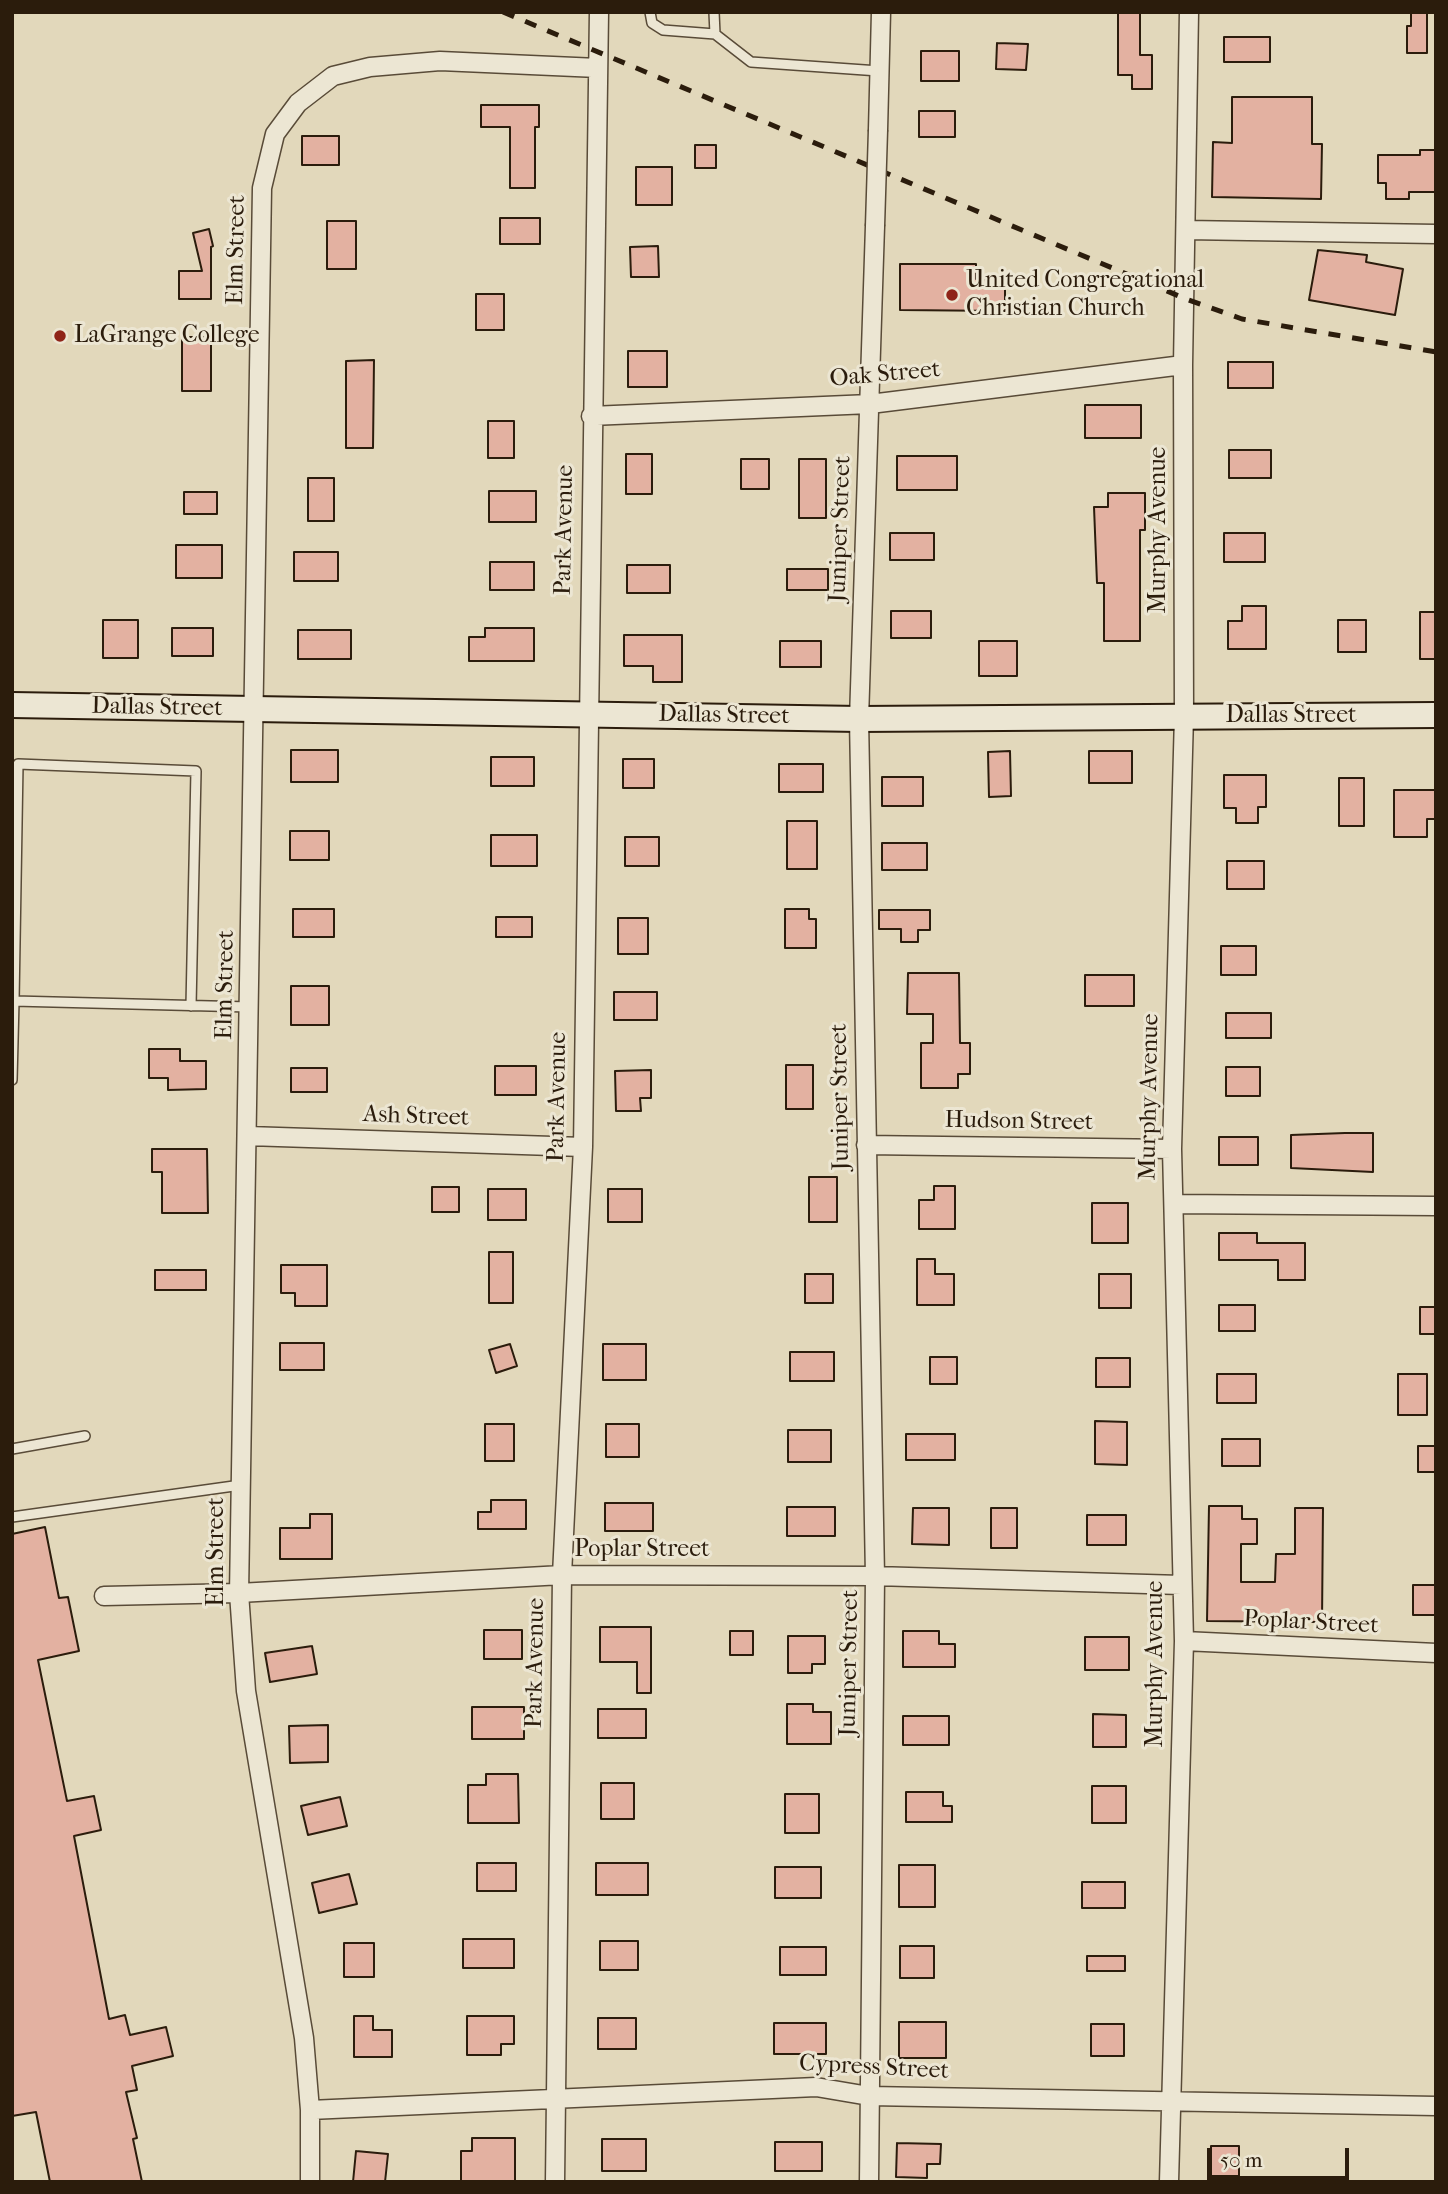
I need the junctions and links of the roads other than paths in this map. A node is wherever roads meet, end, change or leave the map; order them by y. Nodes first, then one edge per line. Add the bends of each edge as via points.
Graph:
1 (598, 12) edge
2 (650, 12) edge
3 (714, 12) edge
4 (881, 12) edge
5 (1189, 12) edge
6 (715, 34) junction
7 (597, 68) junction
8 (879, 71) junction
9 (1186, 230) junction
10 (1436, 234) edge
11 (1182, 365) junction
12 (870, 404) junction
13 (591, 416) junction
14 (12, 705) edge
15 (253, 709) junction
16 (587, 713) junction
17 (1436, 715) edge
18 (1184, 716) junction
19 (859, 719) junction
20 (14, 1002) junction
21 (191, 1006) junction
22 (250, 1007) junction
23 (12, 1080) edge
24 (248, 1136) junction
25 (866, 1145) junction
26 (583, 1147) junction
27 (1172, 1149) junction
28 (1174, 1204) junction
29 (1436, 1206) edge
30 (85, 1436) dead end
31 (12, 1449) edge
32 (241, 1485) junction
33 (12, 1517) edge
34 (562, 1574) junction
35 (875, 1576) junction
36 (1181, 1586) junction
37 (239, 1593) junction
38 (104, 1596) dead end
39 (1184, 1642) junction
40 (1436, 1653) edge
41 (869, 2096) junction
42 (556, 2098) junction
43 (1171, 2102) junction
44 (1436, 2106) edge
45 (310, 2110) junction
46 (310, 2182) edge
47 (555, 2182) edge
48 (869, 2182) edge
49 (1170, 2182) edge

1 - 7 street, Park Avenue
2 - 6 lane via 652,23 663,30
3 - 6 lane
4 - 8 street, Juniper Street
5 - 9 street, Murphy Avenue
6 - 8 lane via 751,62
7 - 13 street, Park Avenue
7 - 15 street, Elm Street via 440,61 370,67 333,76 298,103 275,134 262,188
8 - 12 street, Juniper Street, bridge
9 - 10 street
9 - 11 street, Murphy Avenue
11 - 12 street, Oak Street
11 - 18 street, Murphy Avenue
12 - 13 street, Oak Street
12 - 19 street, Juniper Street
13 - 16 street, Park Avenue
14 - 15 street, Dallas Street
15 - 16 street, Dallas Street
15 - 22 street, Elm Street
16 - 19 street, Dallas Street
16 - 26 street, Park Avenue
17 - 18 street, Dallas Street
18 - 19 street, Dallas Street
18 - 27 street, Murphy Avenue
19 - 25 street, Juniper Street
20 - 21 lane
20 - 21 lane via 18,764 196,771
20 - 23 lane
21 - 22 lane
22 - 24 street, Elm Street
24 - 26 street, Ash Street
24 - 32 street, Elm Street
25 - 27 street, Hudson Street
25 - 35 street, Juniper Street
26 - 34 street, Park Avenue
27 - 28 street, Murphy Avenue
28 - 29 street
28 - 36 street, Murphy Avenue
30 - 31 lane
32 - 33 lane
32 - 37 street, Elm Street
34 - 35 street, Poplar Street
34 - 37 street, Poplar Street
34 - 42 street, Park Avenue
35 - 36 street, Poplar Street
35 - 41 street, Juniper Street
36 - 39 street, Murphy Avenue
37 - 38 street, Poplar Street
37 - 45 street, Elm Street via 246,1691 304,2038
39 - 40 street, Poplar Street
39 - 43 street, Murphy Avenue
41 - 42 street, Cypress Street via 816,2087
41 - 43 street, Cypress Street
41 - 48 street, Juniper Street
42 - 45 street, Cypress Street
42 - 47 street, Park Avenue
43 - 44 street, Cypress Street
43 - 49 street, Murphy Avenue
45 - 46 street, Elm Street

